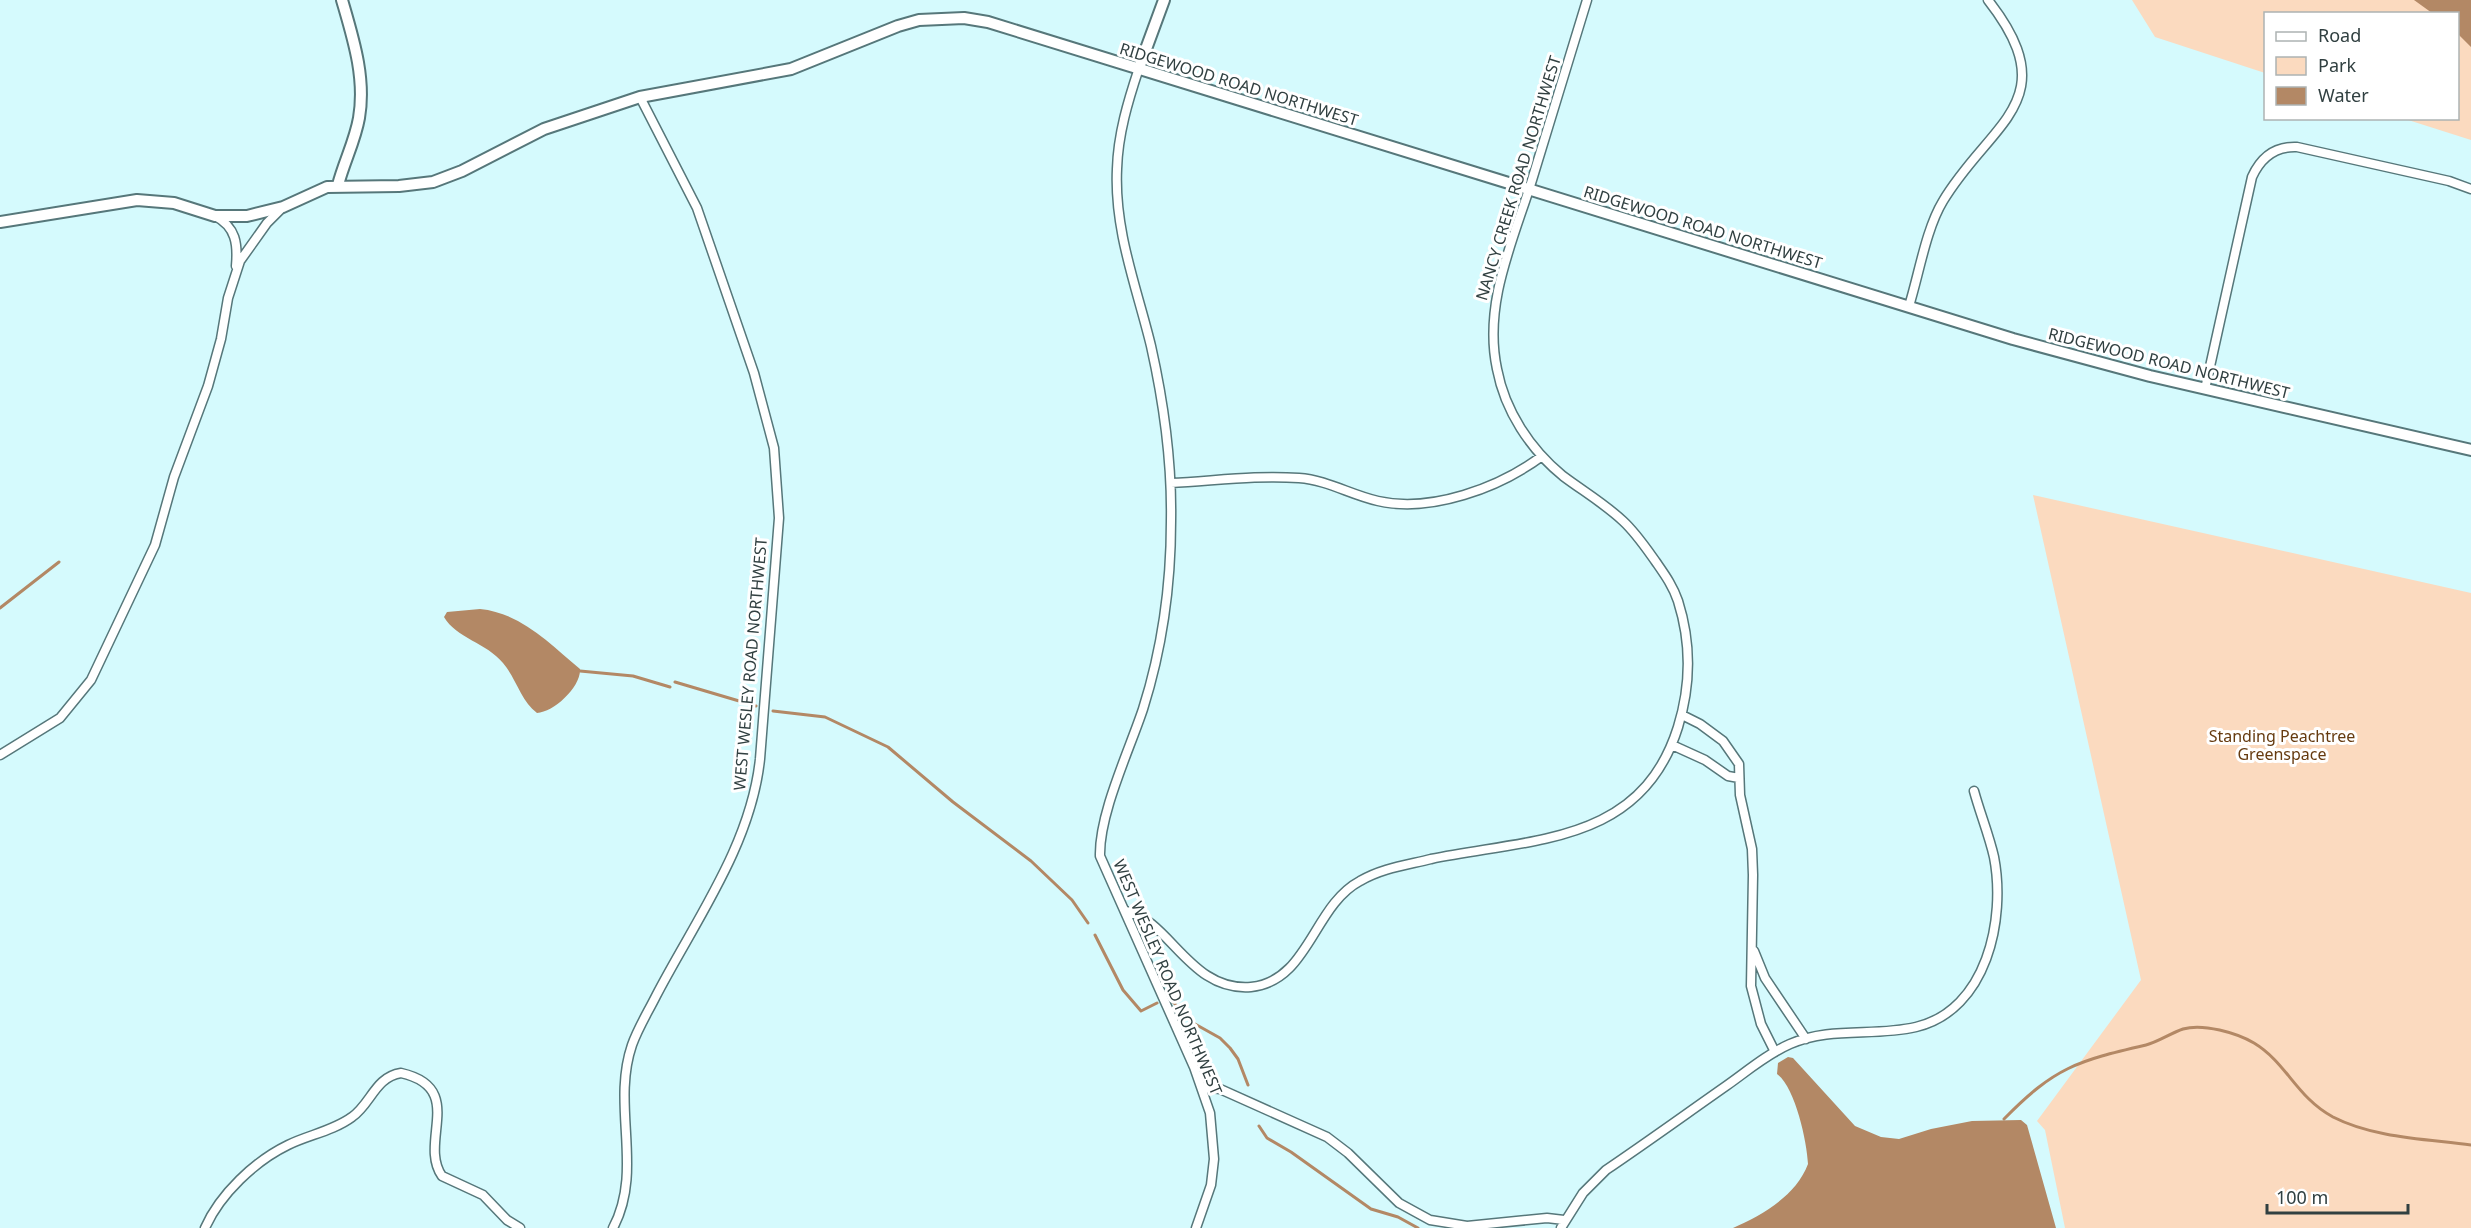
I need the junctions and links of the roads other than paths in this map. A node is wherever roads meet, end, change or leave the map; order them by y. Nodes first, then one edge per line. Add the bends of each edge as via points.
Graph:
1 (342, 0) edge
2 (1164, 0) edge
3 (1587, 0) edge
4 (1988, 0) edge
5 (1138, 68) junction
6 (640, 97) junction
7 (338, 185) junction
8 (2471, 189) edge
9 (1529, 190) junction
10 (283, 207) junction
11 (215, 216) junction
12 (0, 222) edge
13 (234, 275) junction
14 (1910, 306) junction
15 (2205, 389) junction
16 (2471, 450) edge
17 (1542, 456) junction
18 (1171, 483) junction
19 (1682, 715) junction
20 (1672, 745) junction
21 (0, 755) edge
22 (1739, 778) junction
23 (1974, 791) dead end
24 (1126, 911) junction
25 (1753, 951) junction
26 (1806, 1039) junction
27 (1774, 1052) junction
28 (1202, 1088) junction
29 (1562, 1224) edge
30 (205, 1228) edge
31 (520, 1228) edge
32 (613, 1228) edge
33 (1196, 1228) edge

1 - 7 street via 354,44 361,99 354,138
2 - 5 street, WEST WESLEY ROAD NORTHWEST
3 - 9 street, NANCY CREEK ROAD NORTHWEST
4 - 14 street via 2008,27 2018,52 2021,80 2016,101 2007,122 1941,203
5 - 6 street, RIDGEWOOD ROAD NORTHWEST via 988,22 940,18 898,26 791,69
5 - 9 street, RIDGEWOOD ROAD NORTHWEST
5 - 18 street, WEST WESLEY ROAD NORTHWEST via 1120,136 1117,202 1130,272 1159,384
6 - 7 street, RIDGEWOOD ROAD NORTHWEST via 544,129 433,182
6 - 32 street, WEST WESLEY ROAD NORTHWEST via 698,208 751,365 774,448 779,518 755,794 726,866 632,1046 622,1094 627,1189
7 - 10 street, RIDGEWOOD ROAD NORTHWEST via 327,186
8 - 15 street via 2297,147 2281,148 2265,156 2252,177
9 - 14 street, RIDGEWOOD ROAD NORTHWEST
9 - 17 street, NANCY CREEK ROAD NORTHWEST via 1498,289 1493,339 1507,401 1521,429
10 - 11 street, RIDGEWOOD ROAD NORTHWEST via 247,216
10 - 13 street via 245,251
11 - 12 street, RIDGEWOOD ROAD NORTHWEST via 174,203 137,200
11 - 13 street via 228,225 236,239
13 - 21 street via 208,386 174,477 155,545 91,680 60,718
14 - 15 street, RIDGEWOOD ROAD NORTHWEST via 2013,339
15 - 16 street, RIDGEWOOD ROAD NORTHWEST
17 - 18 street via 1482,487 1420,505 1376,501 1301,478 1248,477
17 - 19 street, NANCY CREEK ROAD NORTHWEST via 1625,523 1671,584 1680,606 1688,651
18 - 24 street, WEST WESLEY ROAD NORTHWEST via 1170,560 1159,643 1144,706 1100,845 1103,868
19 - 20 street, NANCY CREEK ROAD NORTHWEST
19 - 22 street via 1723,741 1739,764
20 - 22 street via 1728,776
20 - 24 street, NANCY CREEK ROAD NORTHWEST via 1642,793 1584,829 1560,838 1396,866 1358,881 1328,909 1305,950 1287,971 1262,984 1241,987 1214,981 1141,917
22 - 25 street via 1752,849
23 - 26 street via 1994,857 1996,900 1988,954 1972,987 1949,1011 1918,1026 1837,1032
24 - 28 street, WEST WESLEY ROAD NORTHWEST
25 - 26 street via 1765,978
25 - 27 street via 1753,1000
26 - 27 street
27 - 29 street via 1606,1170 1583,1193
28 - 29 street via 1220,1089 1327,1137 1399,1203 1430,1220 1467,1226 1547,1218
28 - 33 street, WEST WESLEY ROAD NORTHWEST via 1214,1159
30 - 31 street via 226,1197 262,1161 289,1144 350,1119 382,1080 401,1073 421,1081 436,1101 439,1119 434,1157 442,1176 483,1194

